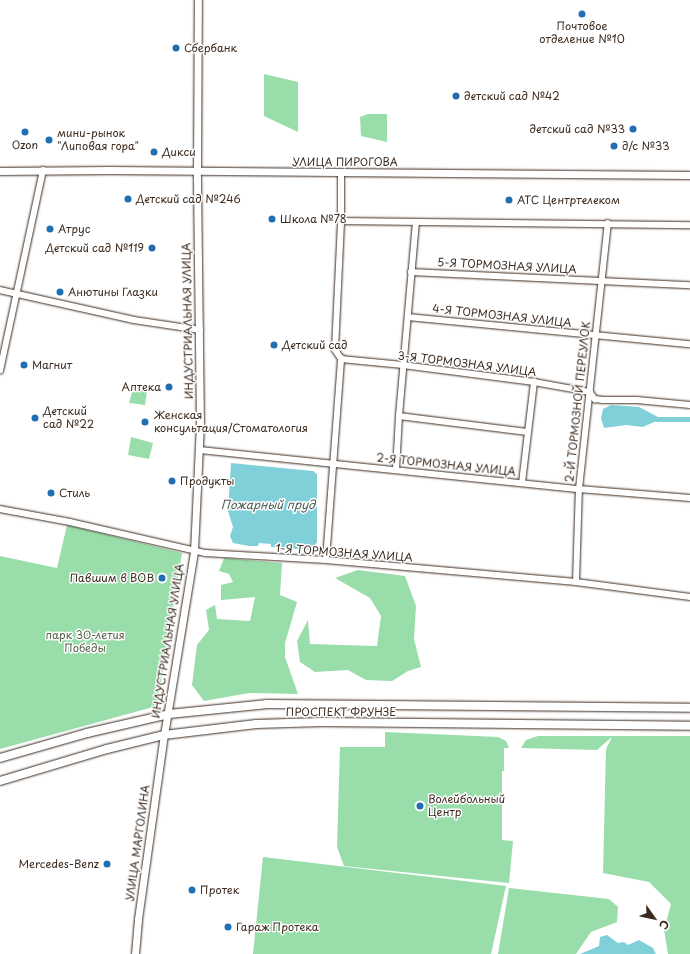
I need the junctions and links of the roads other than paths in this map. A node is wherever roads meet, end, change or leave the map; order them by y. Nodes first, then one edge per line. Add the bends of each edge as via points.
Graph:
1 (198, 0) edge
2 (0, 171) edge
3 (43, 171) junction
4 (197, 172) junction
5 (341, 173) junction
6 (690, 175) edge
7 (341, 221) junction
8 (416, 223) junction
9 (608, 224) junction
10 (690, 225) edge
11 (411, 272) junction
12 (601, 281) junction
13 (690, 285) edge
14 (0, 290) edge
15 (17, 294) junction
16 (408, 317) junction
17 (200, 330) junction
18 (595, 335) junction
19 (690, 344) edge
20 (341, 359) junction
21 (404, 365) junction
22 (0, 370) edge
23 (534, 382) junction
24 (590, 392) junction
25 (690, 405) edge
26 (399, 416) junction
27 (527, 432) junction
28 (200, 450) junction
29 (333, 464) junction
30 (396, 470) junction
31 (522, 482) junction
32 (579, 489) junction
33 (690, 498) edge
34 (0, 509) edge
35 (194, 551) junction
36 (326, 560) junction
37 (576, 582) junction
38 (690, 597) edge
39 (690, 708) edge
40 (169, 714) junction
41 (690, 726) edge
42 (164, 734) junction
43 (0, 758) edge
44 (0, 781) edge
45 (135, 954) edge

1 - 4 street, ИНДУСТРИАЛЬНАЯ УЛИЦА
2 - 3 street, УЛИЦА ПИРОГОВА
3 - 4 street, УЛИЦА ПИРОГОВА
3 - 15 street
4 - 5 street, УЛИЦА ПИРОГОВА
4 - 17 street, ИНДУСТРИАЛЬНАЯ УЛИЦА
5 - 6 street, УЛИЦА ПИРОГОВА
5 - 7 street
7 - 8 street
7 - 20 street via 336,350
8 - 9 street
8 - 11 street
9 - 10 street
9 - 12 street, 2-Й ТОРМОЗНОЙ ПЕРЕУЛОК
11 - 12 street, 5-Я ТОРМОЗНАЯ УЛИЦА
11 - 16 street
12 - 13 street, 5-Я ТОРМОЗНАЯ УЛИЦА
12 - 18 street, 2-Й ТОРМОЗНОЙ ПЕРЕУЛОК
14 - 15 street
15 - 17 street via 134,320
15 - 22 street
16 - 18 street, 4-Я ТОРМОЗНАЯ УЛИЦА
16 - 21 street
17 - 28 street, ИНДУСТРИАЛЬНАЯ УЛИЦА
18 - 19 street, 4-Я ТОРМОЗНАЯ УЛИЦА
18 - 24 street, 2-Й ТОРМОЗНОЙ ПЕРЕУЛОК
20 - 21 street, 3-Я ТОРМОЗНАЯ УЛИЦА
20 - 29 street
21 - 23 street, 3-Я ТОРМОЗНАЯ УЛИЦА
21 - 26 street
23 - 24 street, 3-Я ТОРМОЗНАЯ УЛИЦА
23 - 27 street
24 - 25 street, 3-Я ТОРМОЗНАЯ УЛИЦА via 595,398 604,400
24 - 32 street, 2-Й ТОРМОЗНОЙ ПЕРЕУЛОК
26 - 27 street
26 - 30 street
27 - 31 street
28 - 29 street, 2-Я ТОРМОЗНАЯ УЛИЦА
28 - 35 street, ИНДУСТРИАЛЬНАЯ УЛИЦА
29 - 30 street, 2-Я ТОРМОЗНАЯ УЛИЦА
29 - 36 street
30 - 31 street, 2-Я ТОРМОЗНАЯ УЛИЦА
31 - 32 street, 2-Я ТОРМОЗНАЯ УЛИЦА
32 - 33 street, 2-Я ТОРМОЗНАЯ УЛИЦА
32 - 37 street, 2-Й ТОРМОЗНОЙ ПЕРЕУЛОК
34 - 35 street, 1-Я ТОРМОЗНАЯ УЛИЦА via 75,523
35 - 36 street, 1-Я ТОРМОЗНАЯ УЛИЦА
35 - 40 street, ИНДУСТРИАЛЬНАЯ УЛИЦА
36 - 37 street, 1-Я ТОРМОЗНАЯ УЛИЦА
37 - 38 street, 1-Я ТОРМОЗНАЯ УЛИЦА
39 - 40 main road, ПРОСПЕКТ ФРУНЗЕ via 267,704
40 - 42 street, ИНДУСТРИАЛЬНАЯ УЛИЦА
40 - 43 main road, ПРОСПЕКТ ФРУНЗЕ via 87,733
41 - 42 main road, ПРОСПЕКТ ФРУНЗЕ via 322,722 256,724
42 - 44 main road, ПРОСПЕКТ ФРУНЗЕ
42 - 45 street, УЛИЦА МАРГОЛИНА

